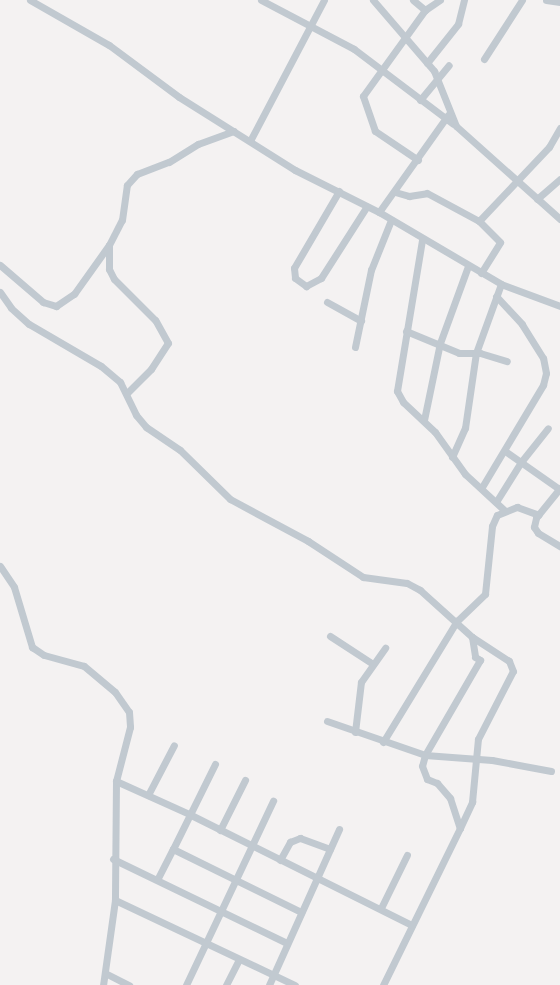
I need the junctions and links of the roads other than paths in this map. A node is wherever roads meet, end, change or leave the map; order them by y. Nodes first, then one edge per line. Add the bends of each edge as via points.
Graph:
1 (30, 0) edge
2 (261, 0) edge
3 (324, 0) edge
4 (372, 0) edge
5 (413, 0) edge
6 (440, 0) edge
7 (464, 0) edge
8 (522, 0) edge
9 (546, 0) edge
10 (560, 2) edge
11 (426, 10) junction
12 (312, 24) junction
13 (407, 38) junction
14 (484, 59) dead end
15 (427, 64) junction
16 (449, 65) dead end
17 (380, 71) junction
18 (438, 79) junction
19 (420, 100) junction
20 (448, 116) junction
21 (234, 131) junction
22 (559, 132) edge
23 (250, 141) junction
24 (418, 160) junction
25 (560, 179) edge
26 (517, 180) junction
27 (339, 191) junction
28 (395, 192) junction
29 (537, 199) junction
30 (367, 206) junction
31 (379, 212) junction
32 (560, 219) edge
33 (391, 220) junction
34 (479, 221) junction
35 (422, 240) junction
36 (109, 245) junction
37 (0, 265) edge
38 (468, 266) junction
39 (481, 273) junction
40 (501, 284) junction
41 (0, 292) edge
42 (496, 296) junction
43 (327, 302) dead end
44 (560, 306) edge
45 (361, 321) junction
46 (406, 331) junction
47 (440, 343) junction
48 (355, 347) dead end
49 (476, 352) junction
50 (507, 362) dead end
51 (128, 393) junction
52 (424, 420) junction
53 (548, 428) dead end
54 (505, 451) junction
55 (452, 457) junction
56 (521, 462) junction
57 (482, 487) junction
58 (560, 489) edge
59 (496, 502) junction
60 (504, 510) junction
61 (539, 515) junction
62 (560, 546) edge
63 (0, 566) edge
64 (457, 621) junction
65 (330, 636) dead end
66 (472, 637) junction
67 (386, 648) dead end
68 (373, 664) junction
69 (327, 721) dead end
70 (355, 732) junction
71 (382, 742) junction
72 (174, 745) dead end
73 (426, 755) junction
74 (474, 760) junction
75 (215, 764) dead end
76 (552, 771) dead end
77 (245, 780) dead end
78 (116, 782) junction
79 (148, 795) junction
80 (272, 801) dead end
81 (189, 814) junction
82 (460, 828) junction
83 (339, 829) dead end
84 (220, 830) junction
85 (249, 846) junction
86 (173, 849) junction
87 (330, 849) junction
88 (407, 855) dead end
89 (113, 859) junction
90 (280, 860) junction
91 (158, 878) junction
92 (317, 878) junction
93 (236, 881) junction
94 (115, 900) junction
95 (381, 908) junction
96 (222, 911) junction
97 (301, 912) junction
98 (412, 925) junction
99 (206, 942) junction
100 (287, 943) junction
101 (238, 960) junction
102 (107, 974) junction
103 (275, 974) junction
104 (103, 985) edge
105 (129, 985) edge
106 (186, 985) edge
107 (226, 985) edge
108 (269, 985) edge
109 (294, 985) edge
110 (383, 985) edge

1 - 21 street via 109,45 179,97
2 - 12 street
3 - 12 street
4 - 13 street
5 - 11 street
6 - 11 street
7 - 15 street via 458,24
8 - 14 street
9 - 10 street
11 - 13 street
12 - 17 street via 354,49
12 - 23 street
13 - 15 street
13 - 17 street
15 - 18 street
16 - 18 street
17 - 19 street
17 - 24 street via 363,96 372,127
18 - 19 street
18 - 20 street
19 - 20 street
20 - 24 street
20 - 26 street
21 - 23 street
21 - 36 street via 198,144 169,162 132,177 125,192 122,220
22 - 26 street
23 - 27 street via 295,170
24 - 28 street
25 - 29 street
26 - 29 street
26 - 34 street
27 - 30 street
27 - 30 street via 294,268 295,278 306,286 320,278
28 - 31 street
28 - 34 street via 409,196 426,193
29 - 32 street
30 - 31 street
31 - 33 street
33 - 35 street
33 - 45 street via 371,270
34 - 39 street via 500,242
35 - 38 street
35 - 46 street
36 - 37 street via 74,294 56,306 43,302
36 - 51 street via 109,269 114,279 155,320 168,343 152,369
38 - 39 street
38 - 47 street
39 - 40 street
40 - 42 street
40 - 44 street
41 - 51 street via 17,314 55,342 101,366
42 - 49 street
42 - 54 street via 522,324 546,367 543,385
43 - 45 street
45 - 48 street
46 - 47 street
46 - 52 street via 397,391 402,402
47 - 49 street via 459,353
47 - 52 street
49 - 50 street
49 - 55 street via 465,428
51 - 64 street via 133,409 146,427 180,450 209,475 218,488 248,511 308,542 363,577 407,583
52 - 55 street
53 - 56 street
54 - 56 street
54 - 57 street
55 - 57 street via 470,479
56 - 58 street
56 - 59 street
57 - 59 street
58 - 61 street
59 - 60 street
60 - 61 street via 517,507
60 - 64 street via 497,515 492,526 485,594
61 - 62 street via 534,523 536,530
63 - 78 street via 14,587 32,647 44,655 84,666 115,692 129,712 130,727
64 - 66 street
64 - 71 street
65 - 68 street
66 - 73 street via 475,657 480,660
66 - 74 street via 509,661 513,668 478,739
67 - 68 street
68 - 70 street via 361,682
69 - 70 street
70 - 71 street
71 - 73 street
72 - 79 street
73 - 74 street
73 - 82 street via 424,772 450,798
74 - 76 street via 492,760
74 - 82 street via 476,779 472,802
75 - 81 street
77 - 84 street
78 - 79 street
78 - 89 street
79 - 81 street
80 - 85 street
81 - 84 street
81 - 86 street
82 - 98 street
83 - 87 street
84 - 85 street
85 - 90 street
85 - 93 street
86 - 91 street
86 - 93 street
87 - 90 street via 295,839
87 - 92 street
88 - 95 street
89 - 91 street
89 - 94 street
90 - 92 street
91 - 96 street
92 - 95 street
92 - 97 street
93 - 96 street
93 - 97 street
94 - 99 street
94 - 102 street
95 - 98 street
96 - 99 street
96 - 100 street
97 - 100 street
98 - 110 street
99 - 101 street
99 - 106 street
100 - 103 street
101 - 103 street
101 - 107 street
102 - 104 street
102 - 105 street
103 - 108 street
103 - 109 street

